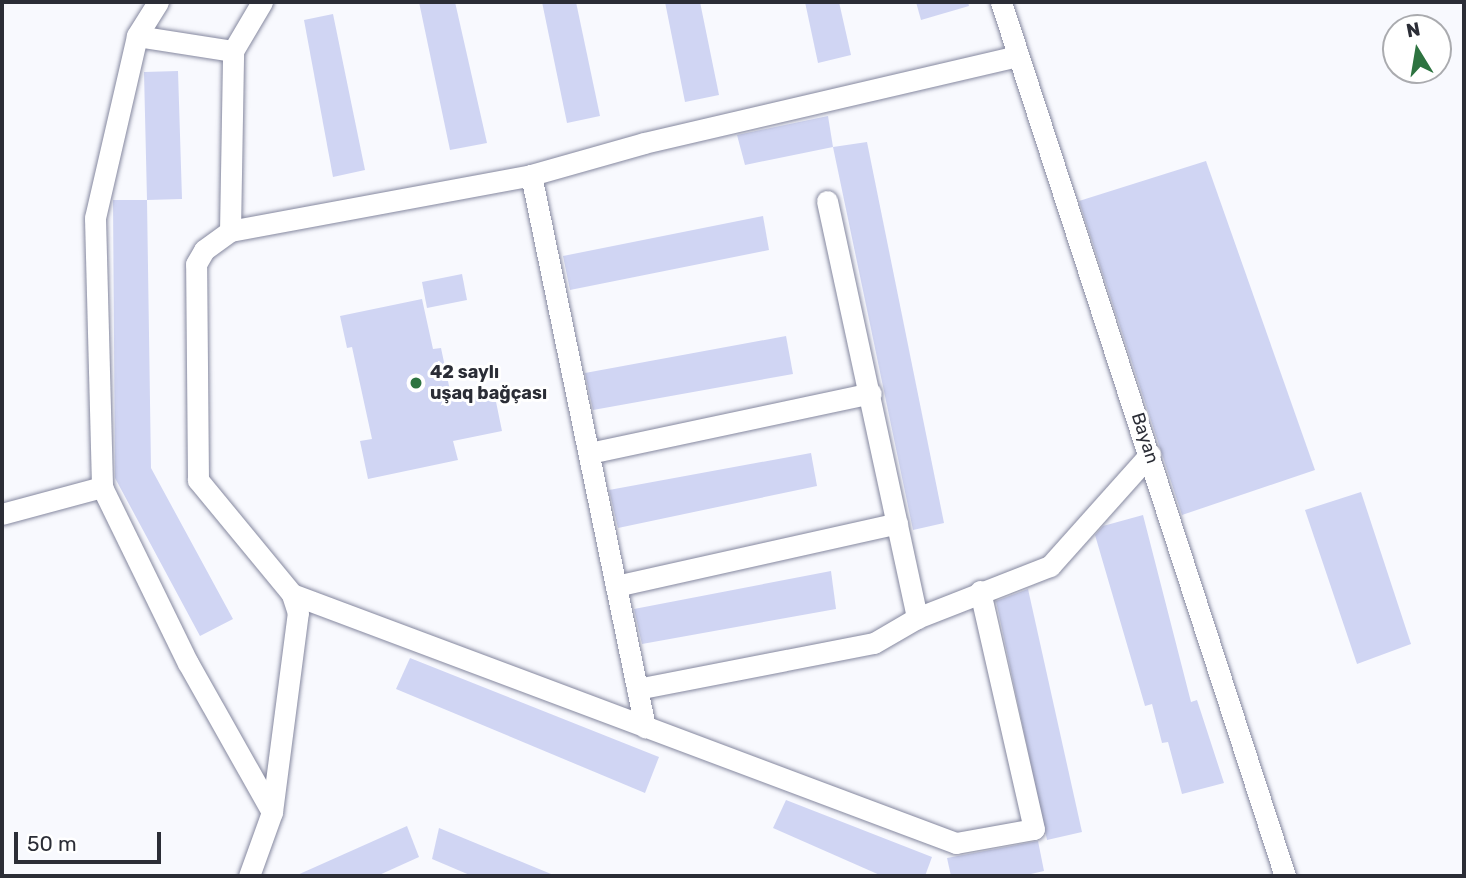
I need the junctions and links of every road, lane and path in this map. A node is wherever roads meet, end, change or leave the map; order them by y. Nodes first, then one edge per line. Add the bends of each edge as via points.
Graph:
1 (158, 2) edge
2 (262, 2) edge
3 (1001, 2) edge
4 (137, 36) junction
5 (233, 51) junction
6 (1018, 56) junction
7 (531, 176) junction
8 (827, 201) dead end
9 (230, 231) junction
10 (871, 393) junction
11 (589, 453) junction
12 (1150, 454) junction
13 (102, 487) junction
14 (2, 514) edge
15 (897, 523) junction
16 (616, 586) junction
17 (980, 591) junction
18 (292, 594) junction
19 (918, 618) junction
20 (638, 689) junction
21 (645, 727) junction
22 (272, 812) junction
23 (249, 876) edge
24 (1285, 876) edge

1 - 4 street
2 - 5 street
3 - 6 street, Bayan
4 - 5 street
4 - 13 street via 95,218
5 - 9 street
6 - 7 street via 644,143
6 - 12 street, Bayan
7 - 9 street
7 - 11 street
8 - 10 street
9 - 18 street via 204,250 196,264 198,480
10 - 11 street
10 - 15 street
11 - 16 street
12 - 17 street via 1050,566
12 - 24 street, Bayan
13 - 14 street
13 - 22 street via 188,663
15 - 16 street
15 - 19 street
16 - 20 street
17 - 19 street
17 - 21 street via 1031,831 956,843
18 - 21 street
18 - 22 street via 298,613
19 - 20 street via 874,643
20 - 21 street
22 - 23 street

